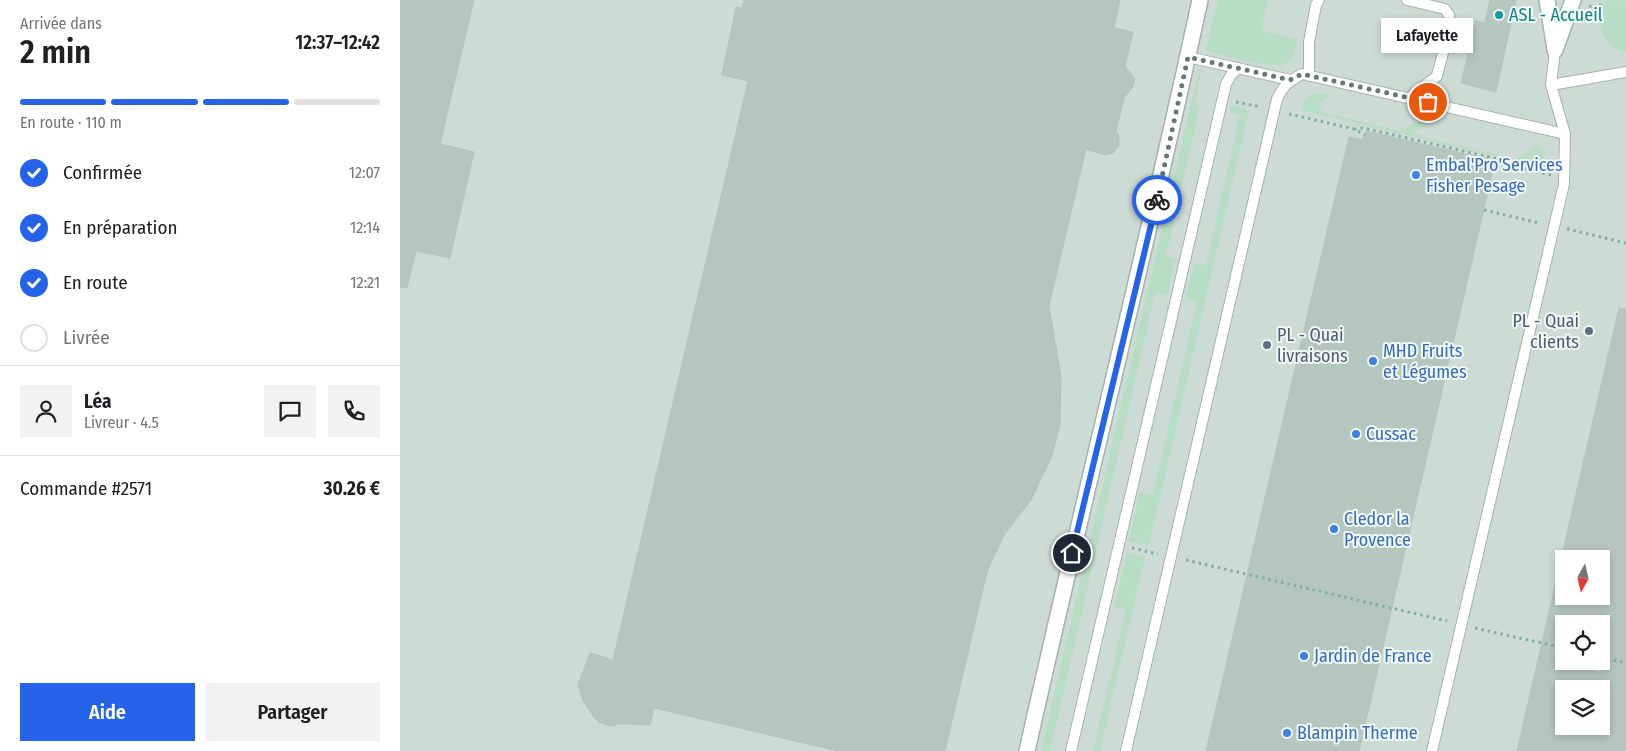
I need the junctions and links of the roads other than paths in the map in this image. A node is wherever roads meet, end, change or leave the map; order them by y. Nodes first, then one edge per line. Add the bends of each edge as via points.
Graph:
1 (1200, 0) edge
2 (1319, 0) edge
3 (1407, 0) edge
4 (1547, 0) edge
5 (1573, 0) edge
6 (1555, 50) junction
7 (1188, 57) junction
8 (1238, 68) junction
9 (1626, 72) edge
10 (1309, 76) junction
11 (1290, 80) junction
12 (1551, 85) junction
13 (1409, 98) junction
14 (1565, 134) junction
15 (1027, 751) edge
16 (1071, 751) edge
17 (1126, 751) edge
18 (1432, 751) edge

1 - 7 street
2 - 10 lane via 1309,42
3 - 13 lane via 1445,9 1449,15 1449,30 1437,76
4 - 6 street
5 - 6 street
6 - 12 lane
7 - 8 lane
7 - 15 street
8 - 11 lane
8 - 16 lane via 1226,84
9 - 12 lane
10 - 11 lane via 1302,74
10 - 13 lane
11 - 17 lane via 1282,89 1274,110
12 - 14 lane
13 - 14 lane
14 - 18 lane via 1564,177

